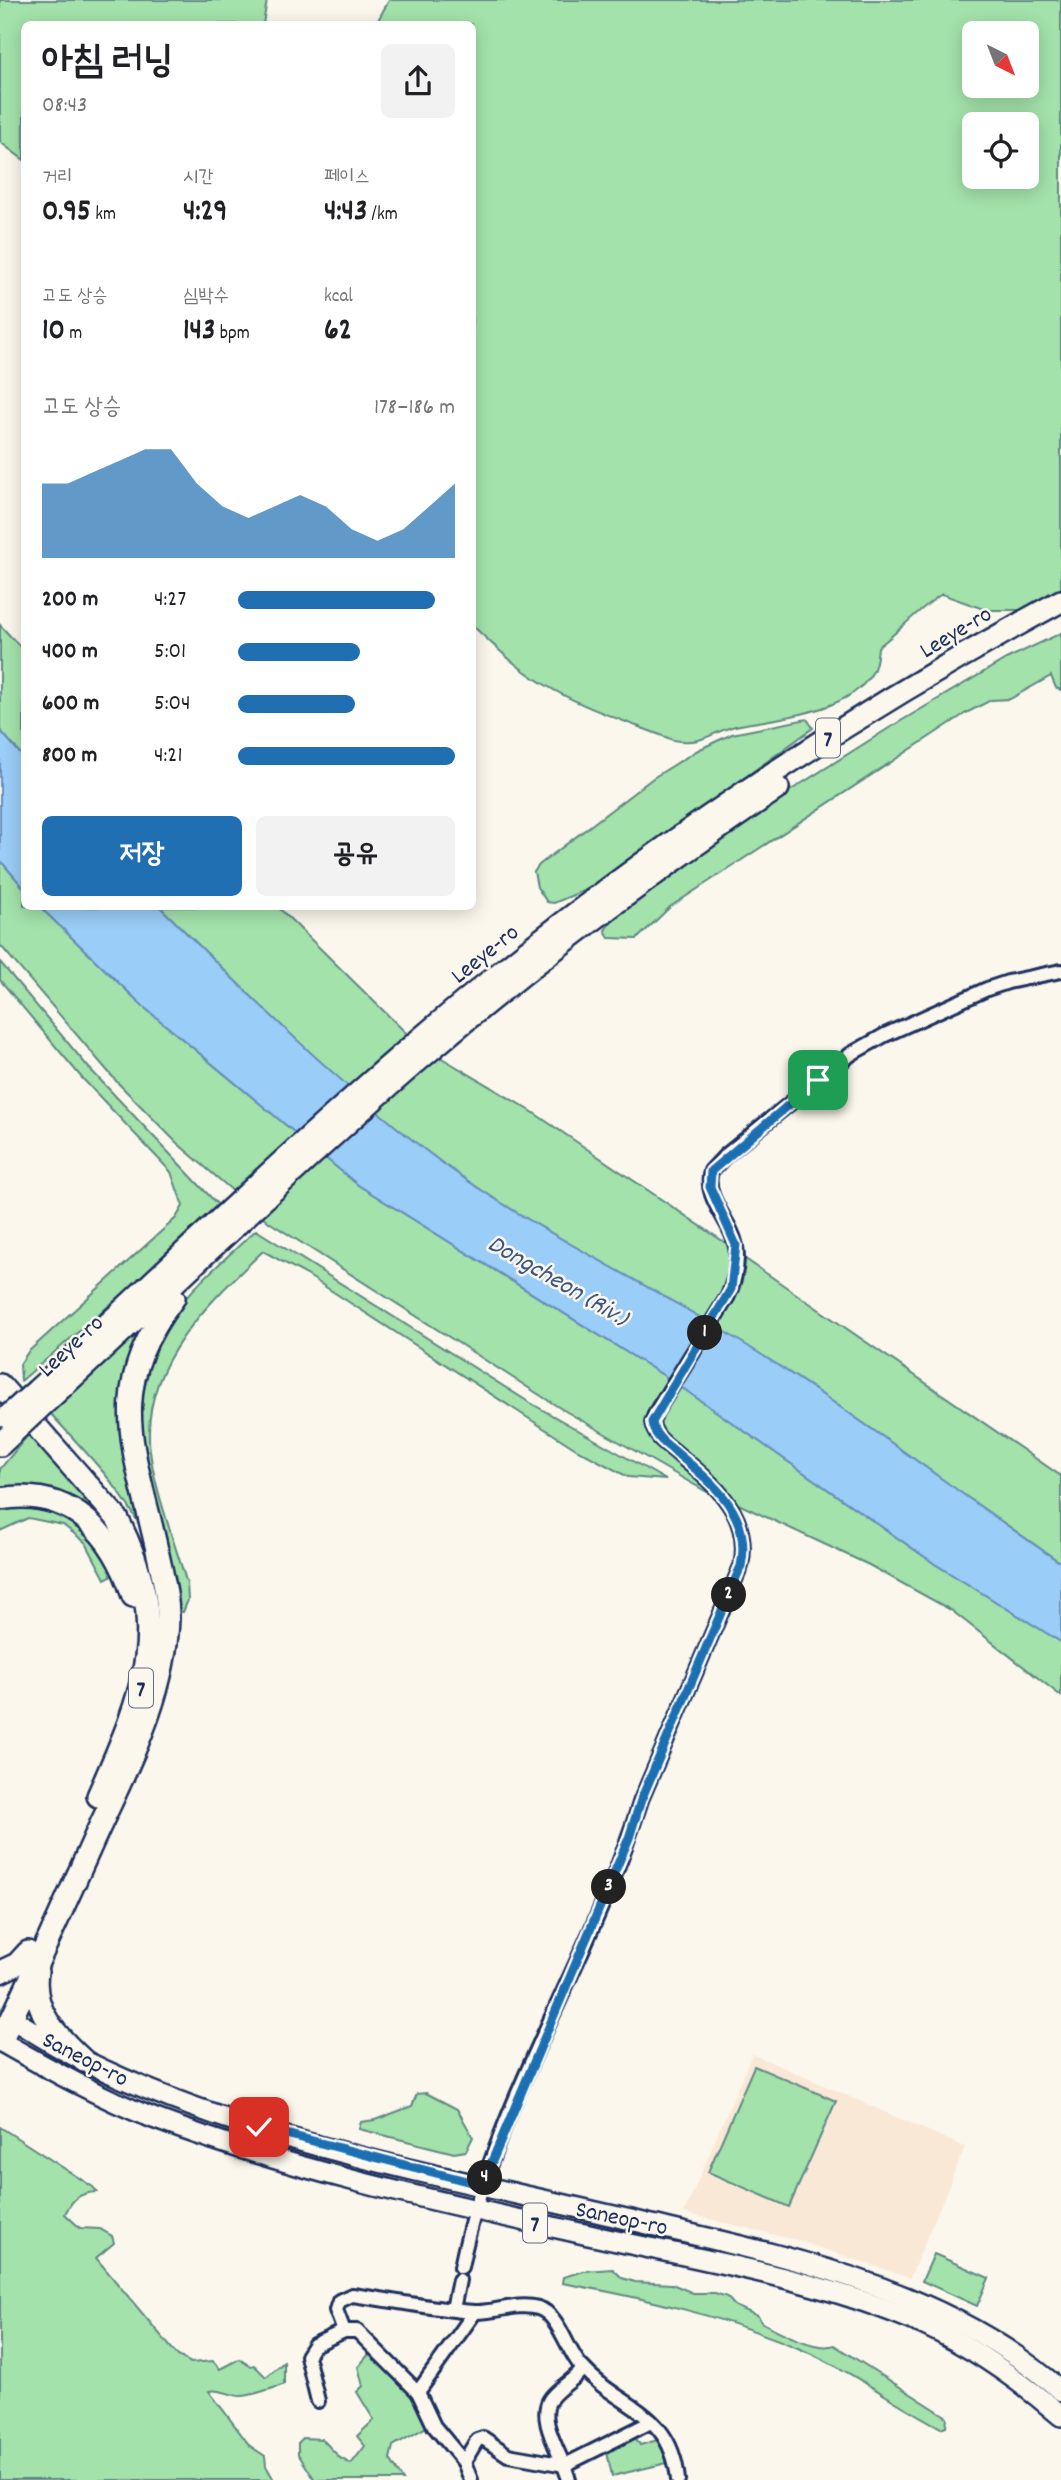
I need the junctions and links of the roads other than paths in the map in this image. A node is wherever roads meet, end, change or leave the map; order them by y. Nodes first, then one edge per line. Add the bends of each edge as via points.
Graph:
1 (1061, 601) edge
2 (1061, 617) edge
3 (612, 896) junction
4 (1061, 971) edge
5 (229, 1223) junction
6 (0, 1371) edge
7 (0, 1385) edge
8 (6, 1420) edge
9 (0, 1446) edge
10 (0, 1499) edge
11 (138, 1701) junction
12 (145, 1721) junction
13 (33, 1957) junction
14 (0, 1972) edge
15 (6, 2015) edge
16 (0, 2041) edge
17 (84, 2060) junction
18 (482, 2185) junction
19 (476, 2210) junction
20 (453, 2309) junction
21 (475, 2312) junction
22 (344, 2331) junction
23 (583, 2368) junction
24 (1061, 2390) edge
25 (418, 2392) junction
26 (318, 2401) dead end
27 (1061, 2416) edge
28 (651, 2422) junction
29 (464, 2462) junction
30 (565, 2465) junction
31 (471, 2480) edge
32 (569, 2480) edge
33 (678, 2480) edge

1 - 3 highway, Leeye-ro / 7 via 806,751
2 - 3 highway, Leeye-ro / 7 via 813,765
3 - 5 highway, Leeye-ro / 7
4 - 18 street via 987,989 867,1044 715,1164 710,1187 736,1245 734,1275 728,1296 652,1422 656,1434 713,1487 738,1518 744,1539 741,1566
5 - 8 highway, Leeye-ro, bridge via 42,1396
5 - 12 highway, 7 via 159,1317 132,1387 130,1439 166,1592 165,1650
6 - 12 highway via 111,1493 138,1537 153,1584 159,1644
7 - 11 highway, 7 via 103,1497 130,1541 148,1610 146,1668
8 - 9 highway
10 - 11 highway via 23,1496 69,1507 86,1519 115,1553 138,1614 142,1654
11 - 13 highway, 7
12 - 13 highway, 7
13 - 14 highway
13 - 15 highway, 7
13 - 17 highway, 7 via 42,2012 65,2044
15 - 16 highway
15 - 17 main road, Saneop-ro
16 - 19 main road, Saneop-ro / 7 via 73,2082 151,2117 325,2173
17 - 18 main road, Saneop-ro / 7 via 161,2094 259,2127
18 - 19 street
18 - 24 main road, Saneop-ro / 7 via 736,2244 843,2275 918,2302 982,2335
19 - 20 street
19 - 27 main road, Saneop-ro / 7 via 728,2265 826,2290 909,2318 971,2350
20 - 21 street
20 - 22 street via 352,2295 336,2304
21 - 23 street via 525,2305 541,2308
21 - 25 street
22 - 25 street via 357,2331
22 - 26 street via 314,2345 307,2356
23 - 28 street
23 - 30 street via 546,2407
25 - 29 street via 434,2426
28 - 30 street
28 - 33 street via 670,2441
29 - 30 street via 482,2438 508,2455
29 - 31 street
30 - 32 street

